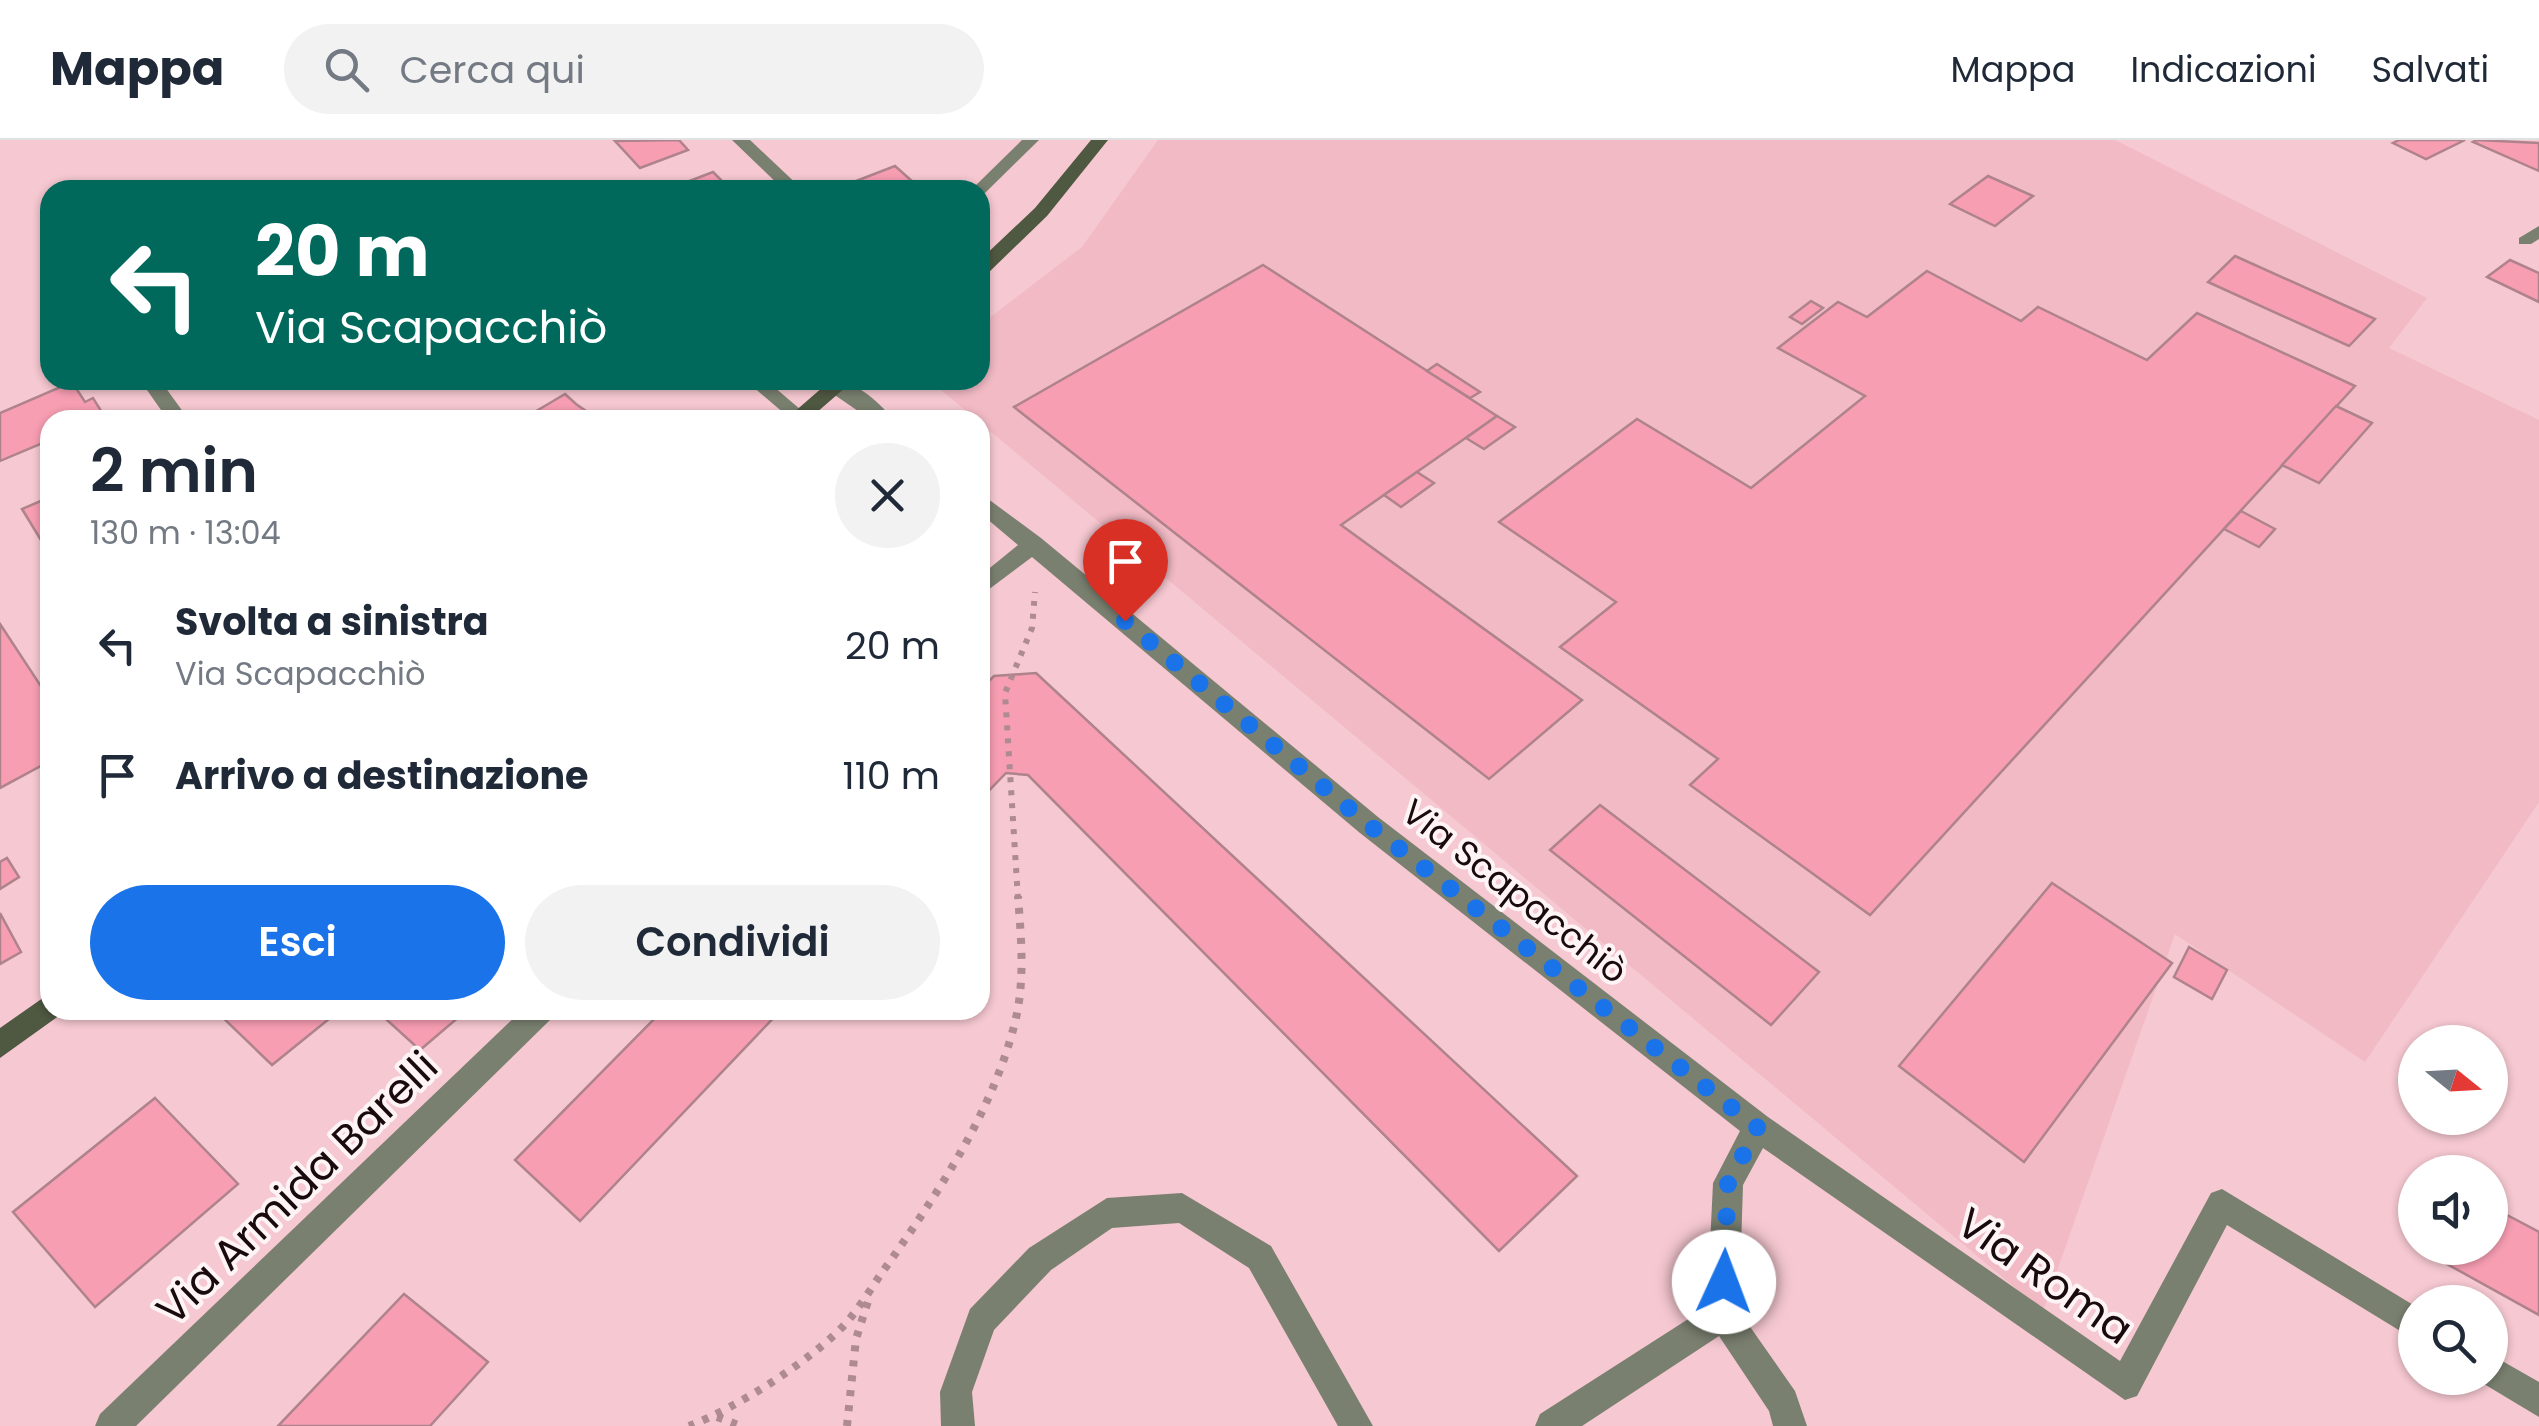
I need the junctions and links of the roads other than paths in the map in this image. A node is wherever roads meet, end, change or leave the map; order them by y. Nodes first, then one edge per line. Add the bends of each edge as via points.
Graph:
1 (740, 140) edge
2 (1031, 140) edge
3 (1100, 140) edge
4 (783, 180) edge
5 (989, 180) edge
6 (990, 260) edge
7 (765, 390) edge
8 (831, 390) edge
9 (849, 390) edge
10 (788, 410) edge
11 (807, 410) edge
12 (872, 410) edge
13 (990, 509) edge
14 (1033, 544) junction
15 (990, 579) edge
16 (40, 1014) edge
17 (531, 1020) edge
18 (0, 1045) edge
19 (1758, 1128) junction
20 (2398, 1313) edge
21 (1723, 1315) junction
22 (2508, 1381) edge
23 (2539, 1401) edge
24 (112, 1426) edge
25 (958, 1426) edge
26 (1356, 1426) edge
27 (1552, 1426) edge
28 (1790, 1426) edge

1 - 4 street
2 - 5 lane
3 - 6 street
7 - 10 lane
8 - 11 street
9 - 12 street
13 - 14 street, Via Scapacchiò
14 - 15 street
14 - 19 street, Via Scapacchiò via 1369,825
16 - 18 street
17 - 24 street, Via Armida Barelli
19 - 20 street, Via Roma via 2125,1384 2222,1204
19 - 21 street via 1728,1183
21 - 27 street
21 - 28 street via 1783,1402
22 - 23 street
25 - 26 street via 956,1392 981,1320 1040,1258 1107,1213 1182,1208 1260,1257

